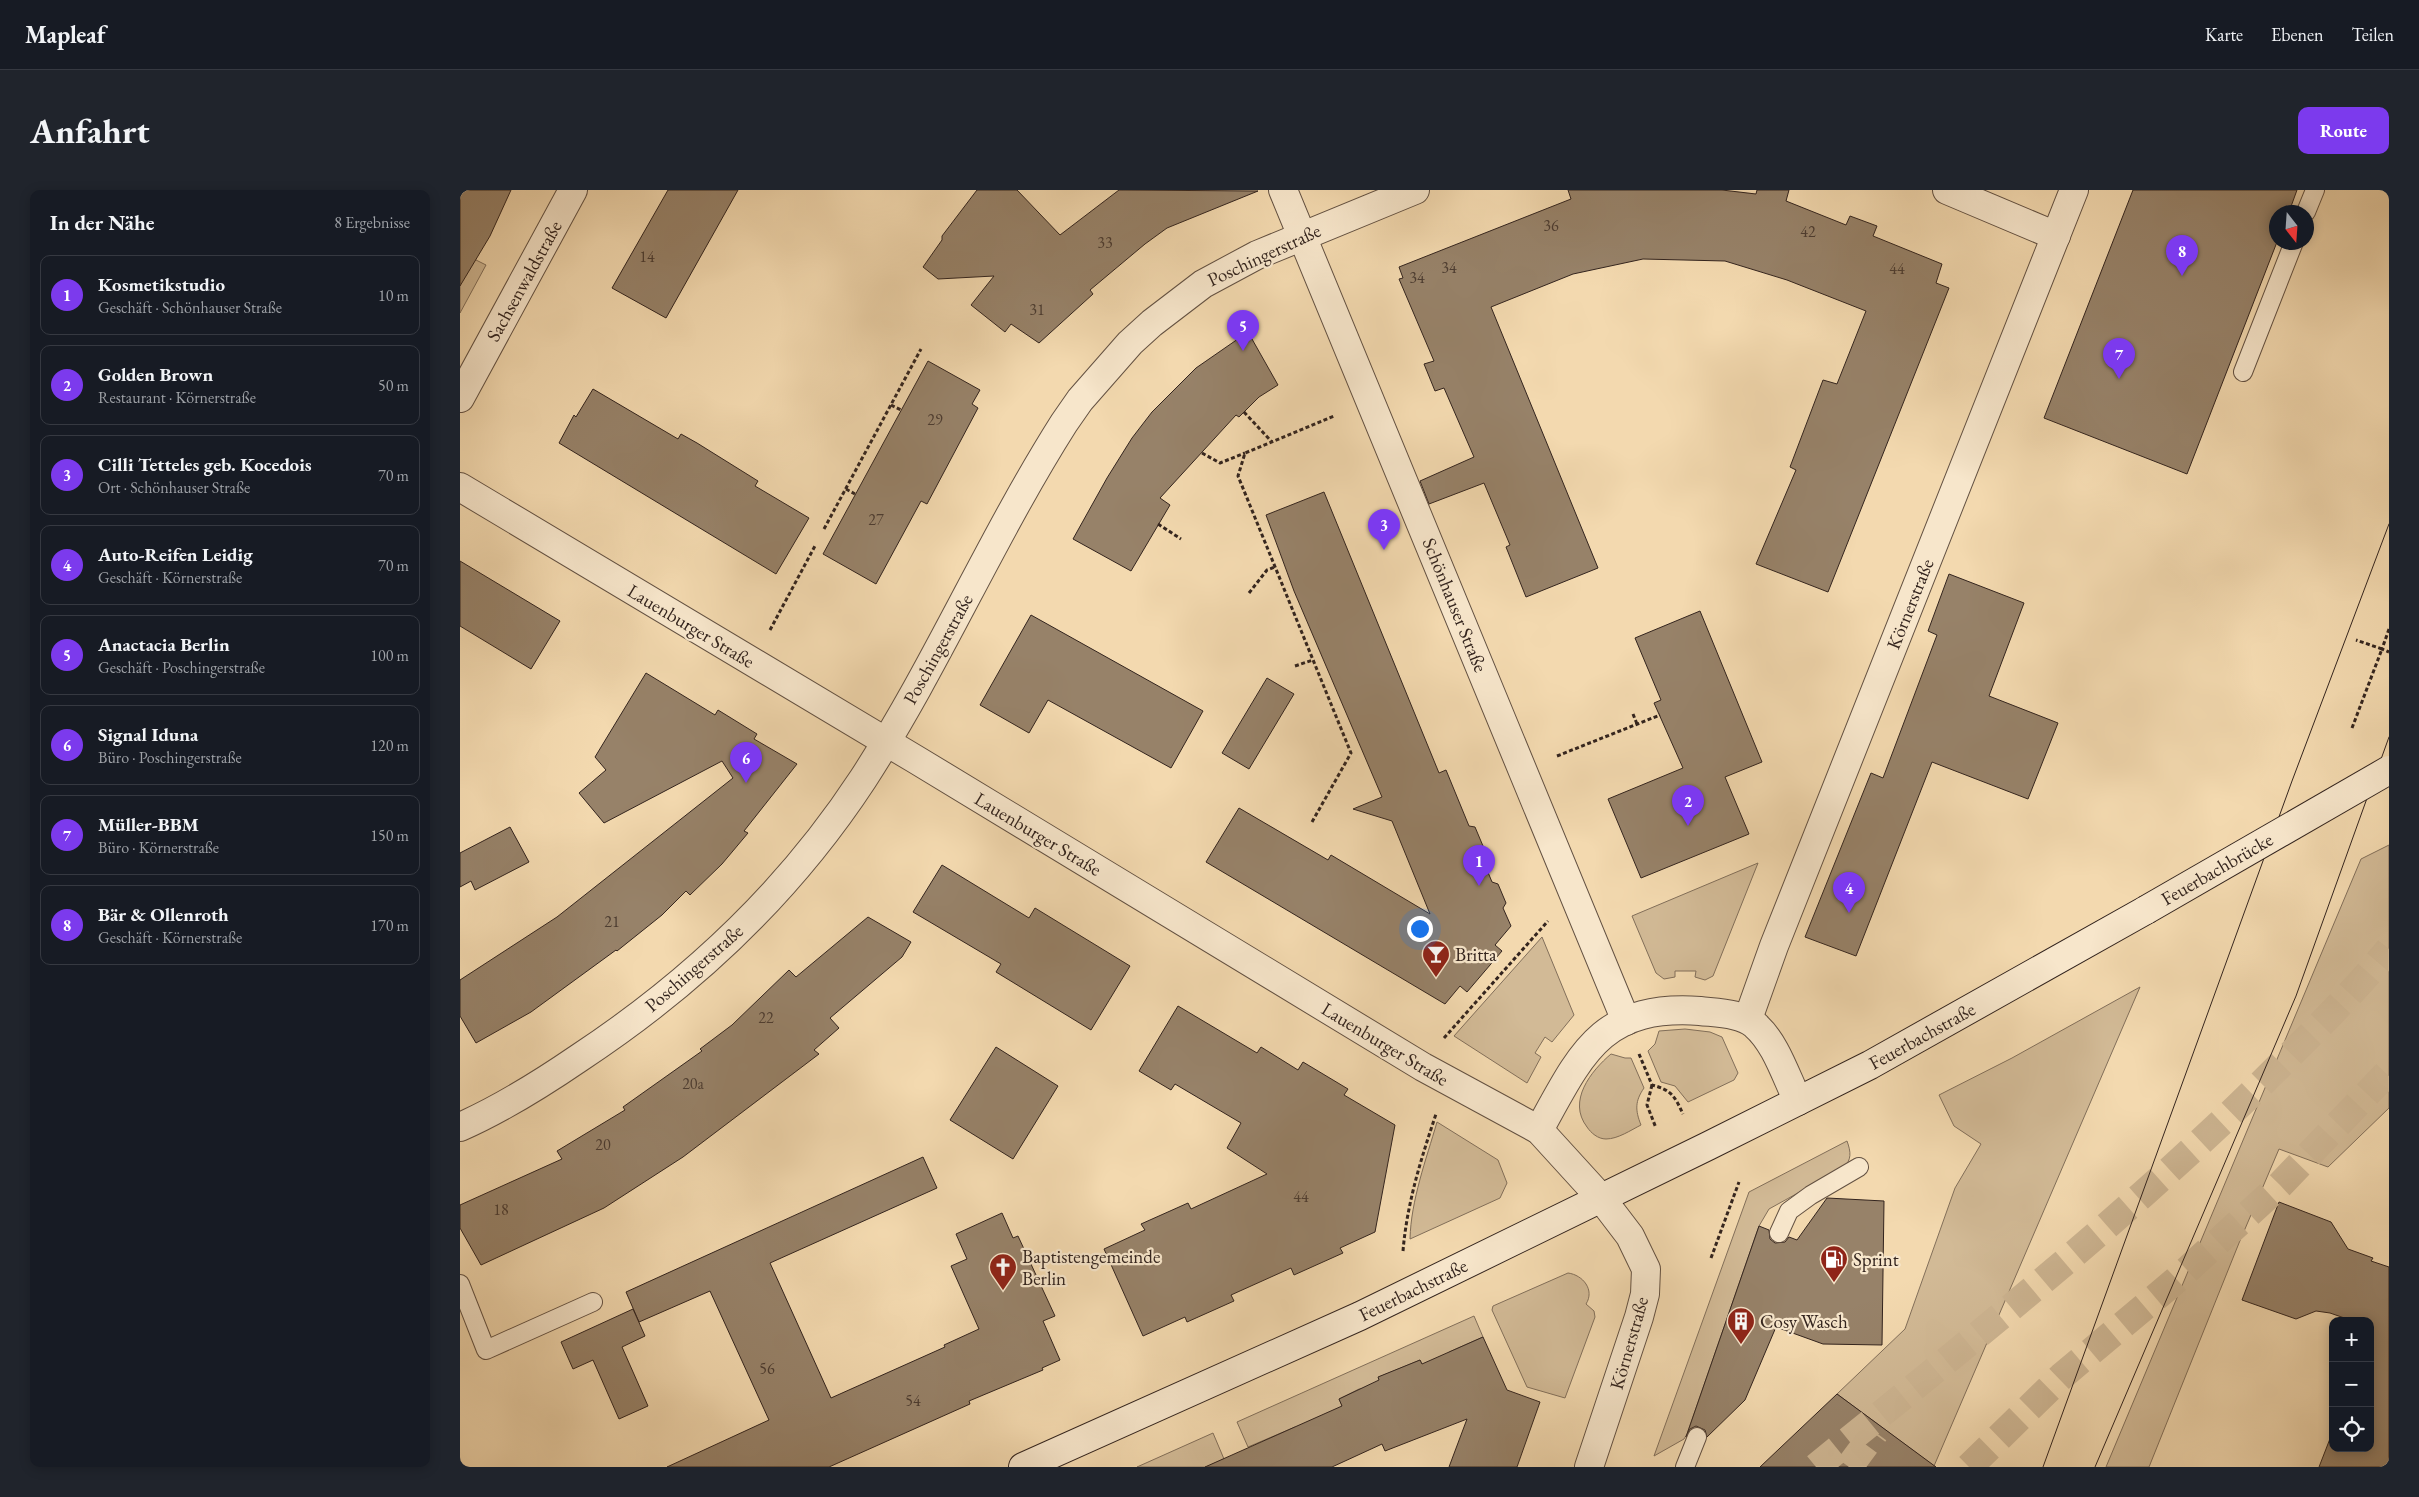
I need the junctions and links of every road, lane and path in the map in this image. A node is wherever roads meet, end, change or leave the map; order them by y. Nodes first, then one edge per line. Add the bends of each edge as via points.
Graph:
1 (573, 190) edge
2 (1283, 190) edge
3 (1415, 190) edge
4 (1947, 190) edge
5 (2074, 190) edge
6 (2315, 190) edge
7 (2309, 205) edge
8 (1302, 236) junction
9 (2056, 236) junction
10 (2291, 250) edge
11 (921, 349) dead end
12 (2242, 372) dead end
13 (460, 398) edge
14 (891, 405) junction
15 (901, 410) dead end
16 (1244, 412) dead end
17 (1334, 416) dead end
18 (1272, 442) junction
19 (1245, 452) junction
20 (1202, 453) dead end
21 (460, 487) edge
22 (846, 489) junction
23 (855, 494) dead end
24 (1158, 524) dead end
25 (824, 528) dead end
26 (1181, 539) dead end
27 (816, 544) dead end
28 (1275, 567) junction
29 (1249, 593) dead end
30 (2389, 629) edge
31 (770, 630) dead end
32 (2356, 640) dead end
33 (2382, 649) junction
34 (2389, 652) edge
35 (1313, 660) junction
36 (1295, 666) dead end
37 (1633, 714) dead end
38 (1660, 715) dead end
39 (1637, 724) junction
40 (2352, 728) dead end
41 (885, 742) junction
42 (1557, 756) dead end
43 (2389, 770) edge
44 (1312, 822) dead end
45 (1552, 919) dead end
46 (2045, 968) joint
47 (1748, 1019) junction
48 (1631, 1033) junction
49 (1444, 1038) dead end
50 (1652, 1085) junction
51 (1798, 1101) junction
52 (1437, 1113) dead end
53 (1683, 1114) dead end
54 (460, 1127) edge
55 (1656, 1128) dead end
56 (1539, 1130) junction
57 (1859, 1168) dead end
58 (1738, 1182) dead end
59 (1601, 1198) junction
60 (1779, 1233) dead end
61 (1403, 1251) dead end
62 (1711, 1258) dead end
63 (460, 1284) edge
64 (593, 1302) dead end
65 (1697, 1437) dead end
66 (1023, 1467) edge
67 (1589, 1467) edge
68 (1686, 1467) edge

1 - 13 street, Sachsenwaldstraße
2 - 8 street, Schönhauser Straße
3 - 8 street, Poschingerstraße
4 - 9 street
5 - 9 street, Körnerstraße
6 - 7 lane
8 - 41 street, Poschingerstraße via 1229,268 1202,284 1152,322 1080,400 1048,448
8 - 48 street, Schönhauser Straße
9 - 47 street, Körnerstraße
10 - 12 lane
11 - 14 path
14 - 15 path
14 - 22 path
16 - 18 path
17 - 18 path
18 - 19 path
19 - 20 path via 1220,463
19 - 28 path via 1238,476
21 - 41 street, Lauenburger Straße
22 - 23 path
22 - 25 path
24 - 26 path
27 - 31 path
28 - 29 path via 1267,570
28 - 35 path
30 - 33 path
32 - 33 path
33 - 34 path
33 - 40 path
35 - 36 path
35 - 44 path via 1351,752
37 - 39 path
38 - 39 path
39 - 42 path
41 - 54 street, Poschingerstraße via 836,819 786,881 674,990 607,1040 522,1096
41 - 56 street, Lauenburger Straße via 1423,1067
43 - 46 street, Feuerbachbrücke, bridge
45 - 49 path
46 - 51 street, Feuerbachstraße
47 - 48 street via 1678,1010 1649,1013
47 - 51 street via 1765,1036
48 - 50 path
48 - 56 street via 1604,1035 1578,1061
50 - 53 path via 1674,1096
50 - 55 path via 1647,1106
51 - 59 street, Feuerbachstraße
52 - 61 path via 1414,1184
56 - 59 street, Lauenburger Straße
57 - 60 lane via 1789,1211
58 - 62 path
59 - 66 street, Feuerbachstraße via 1360,1316
59 - 67 street, Körnerstraße via 1630,1236 1646,1269 1645,1294
63 - 64 lane via 486,1350
65 - 68 lane

